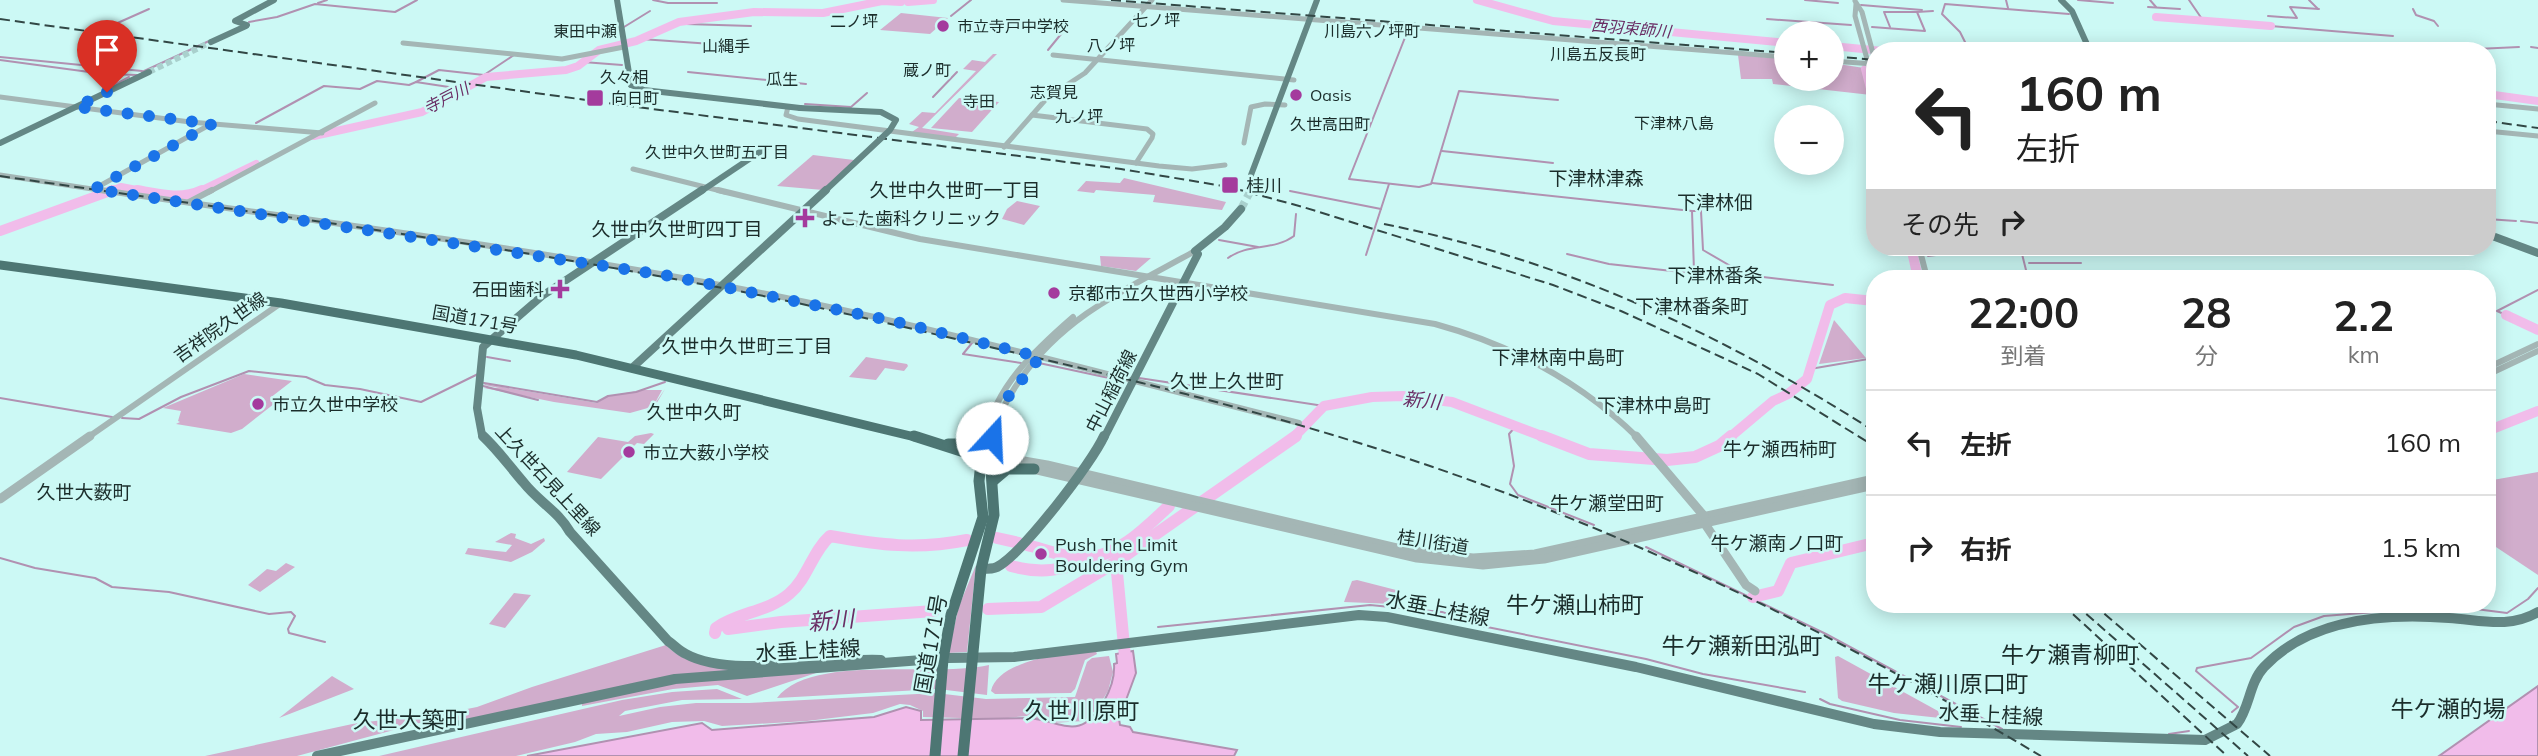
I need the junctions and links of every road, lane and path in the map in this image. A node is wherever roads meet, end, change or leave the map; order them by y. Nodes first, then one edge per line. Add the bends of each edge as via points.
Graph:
1 (274, 0) edge
2 (617, 0) edge
3 (1063, 0) edge
4 (1320, 0) edge
5 (2061, 0) edge
6 (1855, 2) edge
7 (1151, 3) edge
8 (1313, 19) junction
9 (211, 42) tunnel mouth
10 (1870, 42) edge
11 (2086, 42) edge
12 (403, 43) dead end
13 (624, 45) junction
14 (1864, 50) joint
15 (1866, 54) edge
16 (1053, 55) dead end
17 (1774, 56) edge
18 (1098, 60) junction
19 (1844, 62) edge
20 (1866, 64) edge
21 (149, 72) tunnel mouth
22 (1291, 79) junction
23 (0, 97) edge
24 (375, 103) dead end
25 (1282, 105) junction
26 (2496, 105) edge
27 (76, 107) junction
28 (788, 107) junction
29 (2538, 108) edge
30 (1032, 115) junction
31 (212, 124) junction
32 (2496, 132) edge
33 (322, 133) junction
34 (2538, 136) edge
35 (0, 143) edge
36 (1244, 143) dead end
37 (767, 147) dead end
38 (1004, 147) junction
39 (1136, 163) junction
40 (1225, 165) dead end
41 (633, 169) dead end
42 (0, 175) edge
43 (1254, 175) tunnel mouth
44 (709, 187) junction
45 (94, 189) junction
46 (189, 203) junction
47 (1238, 208) tunnel mouth
48 (803, 211) junction
49 (2498, 238) edge
50 (1193, 250) junction
51 (2538, 253) edge
52 (592, 262) junction
53 (0, 265) edge
54 (1145, 276) junction
55 (1182, 281) junction
56 (722, 285) junction
57 (281, 303) junction
58 (492, 340) junction
59 (2538, 344) edge
60 (2538, 351) edge
61 (1037, 357) junction
62 (2496, 364) edge
63 (632, 368) junction
64 (2496, 371) edge
65 (1132, 380) junction
66 (1299, 423) dead end
67 (985, 435) junction
68 (937, 443) junction
69 (986, 456) junction
70 (1034, 469) junction
71 (1079, 477) junction
72 (993, 480) junction
73 (1866, 481) edge
74 (1866, 487) edge
75 (0, 496) edge
76 (1704, 520) junction
77 (981, 569) junction
78 (1755, 591) dead end
79 (2538, 612) edge
80 (971, 661) junction
81 (893, 662) junction
82 (942, 662) junction
83 (317, 756) edge
84 (935, 756) edge
85 (963, 756) edge

1 - 9 main road via 235,21 247,25
2 - 13 main road
3 - 7 street
4 - 8 main road
5 - 11 main road via 2072,11
6 - 10 street
6 - 14 street
7 - 8 street
7 - 18 street
8 - 17 street
8 - 22 main road
12 - 13 street via 561,59
13 - 28 main road via 628,87
14 - 15 street
16 - 18 street
18 - 22 street
18 - 30 street via 1049,96
19 - 20 street
21 - 27 main road
22 - 25 main road
23 - 27 street
24 - 33 street
25 - 36 street via 1249,109
25 - 43 main road
26 - 29 street
27 - 31 street
27 - 35 main road
28 - 38 street via 786,115 798,119
28 - 48 main road, bridge via 875,111 896,120
30 - 38 street
30 - 39 street via 1147,129 1153,134
31 - 33 street
31 - 45 street
32 - 34 street
33 - 46 street
37 - 44 main road, 上久世石見上里線
38 - 39 street
39 - 40 street via 1184,169
41 - 44 street
42 - 45 street
44 - 48 street
44 - 52 main road, 上久世石見上里線
45 - 46 street
46 - 52 street
47 - 50 main road, 中山稲荷線 via 1225,227
48 - 54 street via 920,239
48 - 56 main road
49 - 51 main road
50 - 54 street
50 - 55 main road, 中山稲荷線 via 1198,254
52 - 56 street
52 - 58 main road, 上久世石見上里線 via 542,296
53 - 57 highway, 国道171号
54 - 55 street
54 - 61 street via 1094,307
55 - 65 main road, 中山稲荷線
55 - 76 street via 1434,324 1491,340 1541,365 1605,409 1658,459
56 - 61 street
56 - 63 main road
57 - 58 highway, 国道171号
57 - 75 street, 吉祥院久世線
58 - 63 highway, 国道171号
58 - 81 main road, 上久世石見上里線 via 483,347 479,374 477,416 482,435 680,653 720,664
59 - 62 street
60 - 64 street
61 - 65 street
61 - 67 street via 1012,379 996,403
61 - 69 street via 999,415
63 - 68 highway, 国道171号
65 - 66 street
65 - 71 main road, 中山稲荷線 via 1104,441
67 - 68 highway via 972,444
67 - 69 street
68 - 69 highway, 国道171号
69 - 70 street, 桂川街道
69 - 71 street, 桂川街道
69 - 72 highway
69 - 82 highway, 国道171号 via 981,530 951,615
70 - 71 street, 桂川街道
70 - 72 highway via 1008,467
71 - 76 street, 桂川街道 via 1417,558 1483,565 1544,559
71 - 77 main road, 中山稲荷線 via 1024,543 996,568
72 - 77 highway via 994,516
73 - 76 street, 桂川街道
74 - 76 street, 桂川街道
76 - 78 street via 1746,585
77 - 80 highway
79 - 80 main road, 水垂上桂線 via 2508,623 2439,617 2368,621 2319,630 2296,642 2259,674 2239,724 2225,734 2188,741 1940,732 1874,724 1646,669 1375,616
80 - 82 main road, 水垂上桂線
80 - 85 highway
81 - 82 main road, 水垂上桂線
81 - 83 main road, 水垂上桂線 via 629,686
82 - 84 highway, 国道171号

